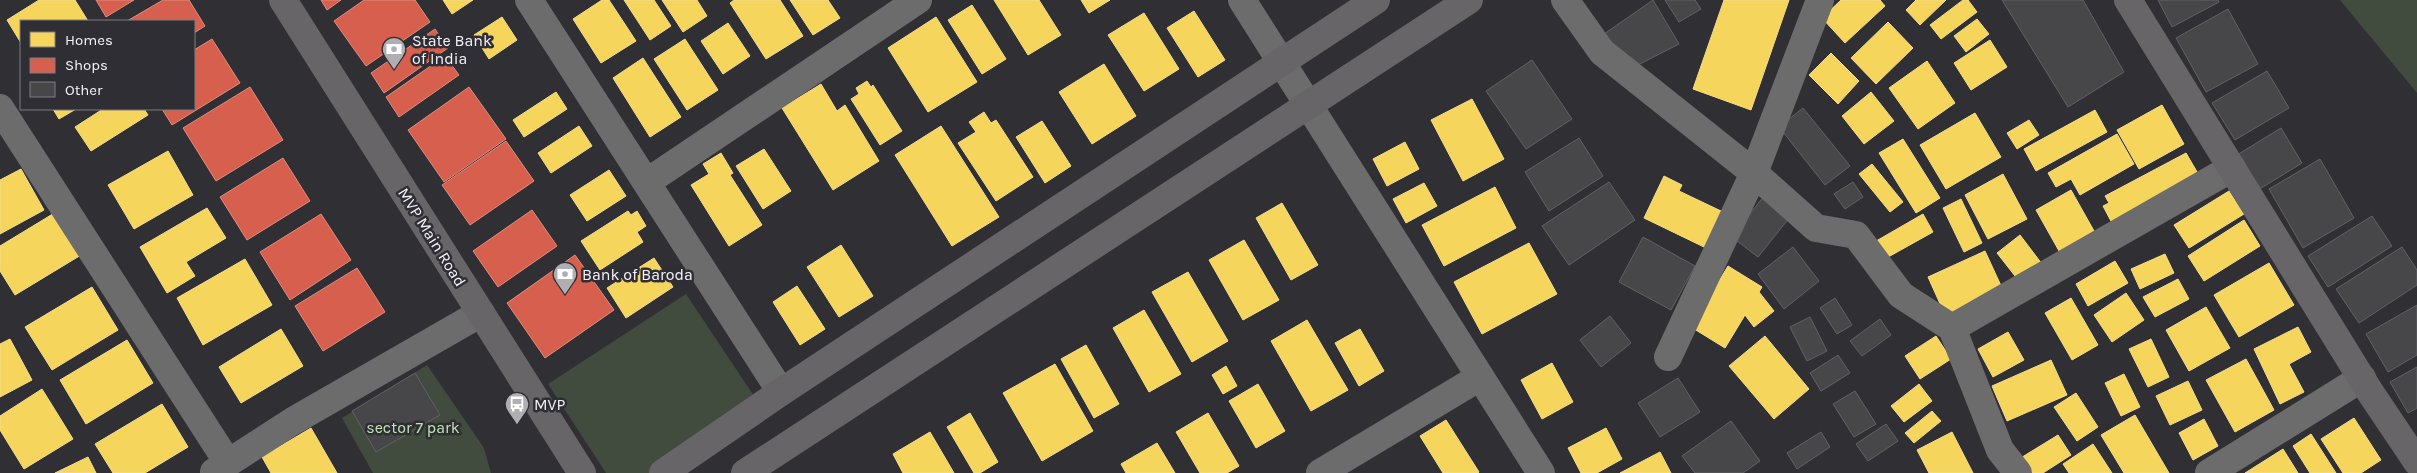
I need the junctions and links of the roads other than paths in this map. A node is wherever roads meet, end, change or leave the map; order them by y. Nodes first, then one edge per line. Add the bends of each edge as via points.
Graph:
1 (283, 0) edge
2 (531, 0) edge
3 (918, 0) edge
4 (1242, 0) edge
5 (1376, 0) edge
6 (1469, 0) edge
7 (1565, 0) edge
8 (1820, 0) edge
9 (2128, 0) edge
10 (1282, 62) junction
11 (1307, 104) junction
12 (0, 108) edge
13 (2232, 168) junction
14 (1754, 173) junction
15 (647, 182) junction
16 (481, 313) junction
17 (1952, 328) junction
18 (1668, 358) dead end
19 (1480, 377) junction
20 (2362, 378) junction
21 (781, 392) junction
22 (2417, 462) edge
23 (221, 468) edge
24 (582, 473) edge
25 (663, 473) edge
26 (745, 473) edge
27 (1320, 473) edge
28 (1541, 473) edge
29 (2018, 473) edge
30 (2209, 473) edge

1 - 16 street, MVP Main Road
2 - 15 street
3 - 15 street
4 - 10 street
5 - 10 street
6 - 11 street
7 - 14 street via 1602,52
8 - 14 street
9 - 13 street
10 - 11 street
10 - 21 street
11 - 19 street
11 - 26 street
12 - 23 street
13 - 17 street
13 - 20 street
14 - 17 street via 1816,228 1856,235 1901,295
14 - 18 street
15 - 21 street
16 - 23 street via 293,421
16 - 24 street, MVP Main Road
17 - 29 street via 2000,450
19 - 27 street
19 - 28 street
20 - 22 street
20 - 30 street
21 - 25 street

